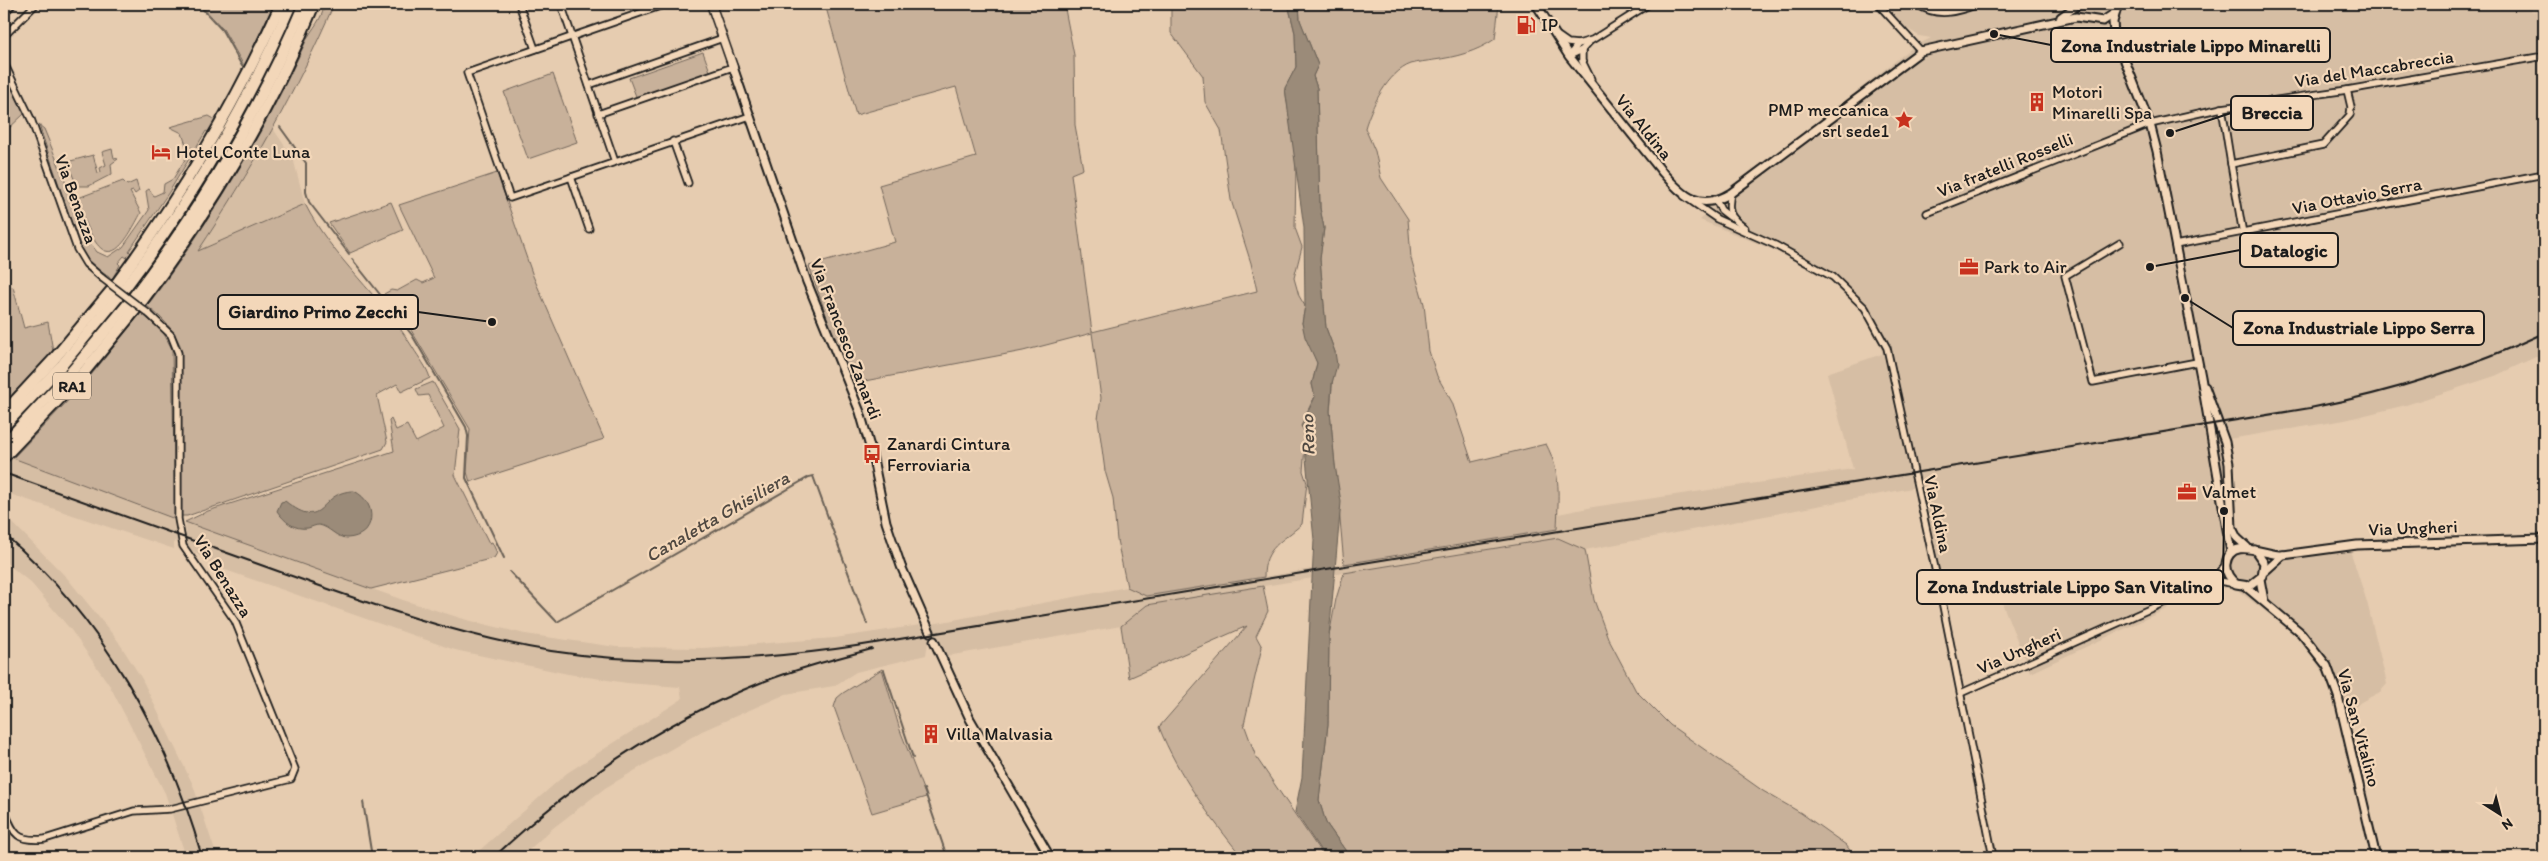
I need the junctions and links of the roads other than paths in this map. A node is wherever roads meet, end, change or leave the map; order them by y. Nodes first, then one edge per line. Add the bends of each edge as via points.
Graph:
1 (36, 4) edge
2 (281, 4) edge
3 (291, 4) edge
4 (304, 4) edge
5 (314, 4) edge
6 (519, 4) edge
7 (561, 4) edge
8 (666, 4) edge
9 (711, 4) edge
10 (1536, 4) edge
11 (1648, 4) edge
12 (1878, 4) edge
13 (1917, 4) edge
14 (1978, 4) edge
15 (2081, 4) edge
16 (2117, 7) edge
17 (2095, 20) junction
18 (2049, 22) junction
19 (1552, 31) junction
20 (4, 36) edge
21 (572, 36) junction
22 (2115, 37) junction
23 (723, 38) junction
24 (1592, 40) junction
25 (1578, 44) junction
26 (535, 49) junction
27 (1582, 50) junction
28 (1921, 51) junction
29 (1568, 56) junction
30 (2544, 56) edge
31 (4, 63) edge
32 (733, 67) junction
33 (589, 85) junction
34 (2347, 90) junction
35 (1600, 97) junction
36 (2222, 108) junction
37 (598, 114) junction
38 (750, 116) junction
39 (2150, 124) junction
40 (673, 141) junction
41 (614, 162) junction
42 (2231, 164) junction
43 (2544, 174) edge
44 (571, 177) junction
45 (688, 183) dead end
46 (1678, 190) junction
47 (1731, 193) junction
48 (1716, 200) junction
49 (1926, 213) dead end
50 (1732, 219) junction
51 (589, 229) dead end
52 (2243, 234) junction
53 (1759, 237) junction
54 (2120, 243) dead end
55 (2175, 245) junction
56 (118, 290) junction
57 (135, 303) junction
58 (2197, 362) junction
59 (2201, 378) junction
60 (4, 413) edge
61 (4, 426) edge
62 (4, 444) edge
63 (4, 457) edge
64 (2544, 539) edge
65 (2247, 547) junction
66 (2256, 550) junction
67 (2231, 553) junction
68 (2283, 555) junction
69 (2226, 566) junction
70 (2262, 576) junction
71 (2236, 584) junction
72 (2244, 586) junction
73 (2199, 587) junction
74 (2264, 601) junction
75 (930, 632) dead end
76 (934, 641) dead end
77 (1960, 693) junction
78 (4, 810) edge
79 (1050, 857) edge
80 (1993, 857) edge
81 (2376, 857) edge

1 - 20 street
2 - 56 highway, RA1 via 211,143
3 - 56 highway via 248,95 217,151 172,223
4 - 57 highway via 270,79 224,162
5 - 57 highway, RA1 via 277,86 232,167 190,234
6 - 26 street
7 - 21 street
8 - 21 street
9 - 23 main road, Via Francesco Zanardi
10 - 19 street, Via Aldina
11 - 24 street
12 - 28 street
13 - 14 street via 1927,11 1943,14
15 - 17 street
15 - 18 street
16 - 17 street via 2108,20
16 - 22 street via 2113,27
17 - 18 street via 2076,17
17 - 22 street
18 - 28 street
19 - 25 street via 1562,40
19 - 29 street, Via Aldina
21 - 26 street
21 - 33 street
22 - 39 street
23 - 32 main road, Via Francesco Zanardi
23 - 33 street
24 - 25 street
24 - 27 street
25 - 29 street
26 - 44 street via 467,73 510,198
27 - 29 street
27 - 35 street via 1584,66
28 - 47 street
29 - 35 street, Via Aldina
30 - 34 street, Via del Maccabreccia
31 - 78 street, Via Benazza, bridge via 31,119 78,252 86,264 171,335 178,353 178,519 184,546 235,621 295,773 291,779 218,798 170,809 134,812 70,832 31,840 17,836
32 - 37 street
32 - 38 street, Via Francesco Zanardi
33 - 37 street
34 - 36 street, Via del Maccabreccia
34 - 42 street via 2350,115 2323,145
35 - 46 street, Via Aldina
36 - 39 street, Via del Maccabreccia
36 - 42 street
37 - 41 street
38 - 40 street
38 - 75 street, Via Francesco Zanardi via 807,282 860,412 886,522
39 - 49 street, Via fratelli Rosselli
39 - 55 street
40 - 41 street
40 - 45 street
41 - 44 street
42 - 52 street
43 - 52 street, Via Ottavio Serra
44 - 51 street
46 - 48 street via 1698,202
46 - 53 street, Via Aldina via 1699,208
47 - 48 street
47 - 50 street via 1728,211
48 - 50 street, Via Aldina via 1721,210
50 - 53 street, Via Aldina
52 - 55 street, Via Ottavio Serra
53 - 77 street, Via Aldina via 1843,285 1865,308 1887,348
54 - 58 street via 2065,276 2093,382
55 - 58 street
56 - 60 highway, RA1
56 - 61 highway via 62,365
57 - 62 highway
57 - 63 highway, RA1 via 80,377
58 - 59 street
59 - 65 street via 2225,442 2232,528
59 - 67 street
64 - 68 street, Via Ungheri via 2341,546
65 - 66 street
65 - 67 street
66 - 68 street, Via Ungheri
66 - 70 street via 2262,558
67 - 69 street
68 - 70 street
69 - 71 street via 2227,573
69 - 73 street, Via Ungheri
70 - 72 street via 2253,584
70 - 74 street
71 - 72 street
71 - 73 street, Via Ungheri via 2219,581
72 - 74 street, Via San Vitalino
73 - 77 street, Via Ungheri
74 - 81 street, Via San Vitalino via 2309,641 2330,673 2353,753
76 - 79 street via 970,719
77 - 80 street, Via Aldina

